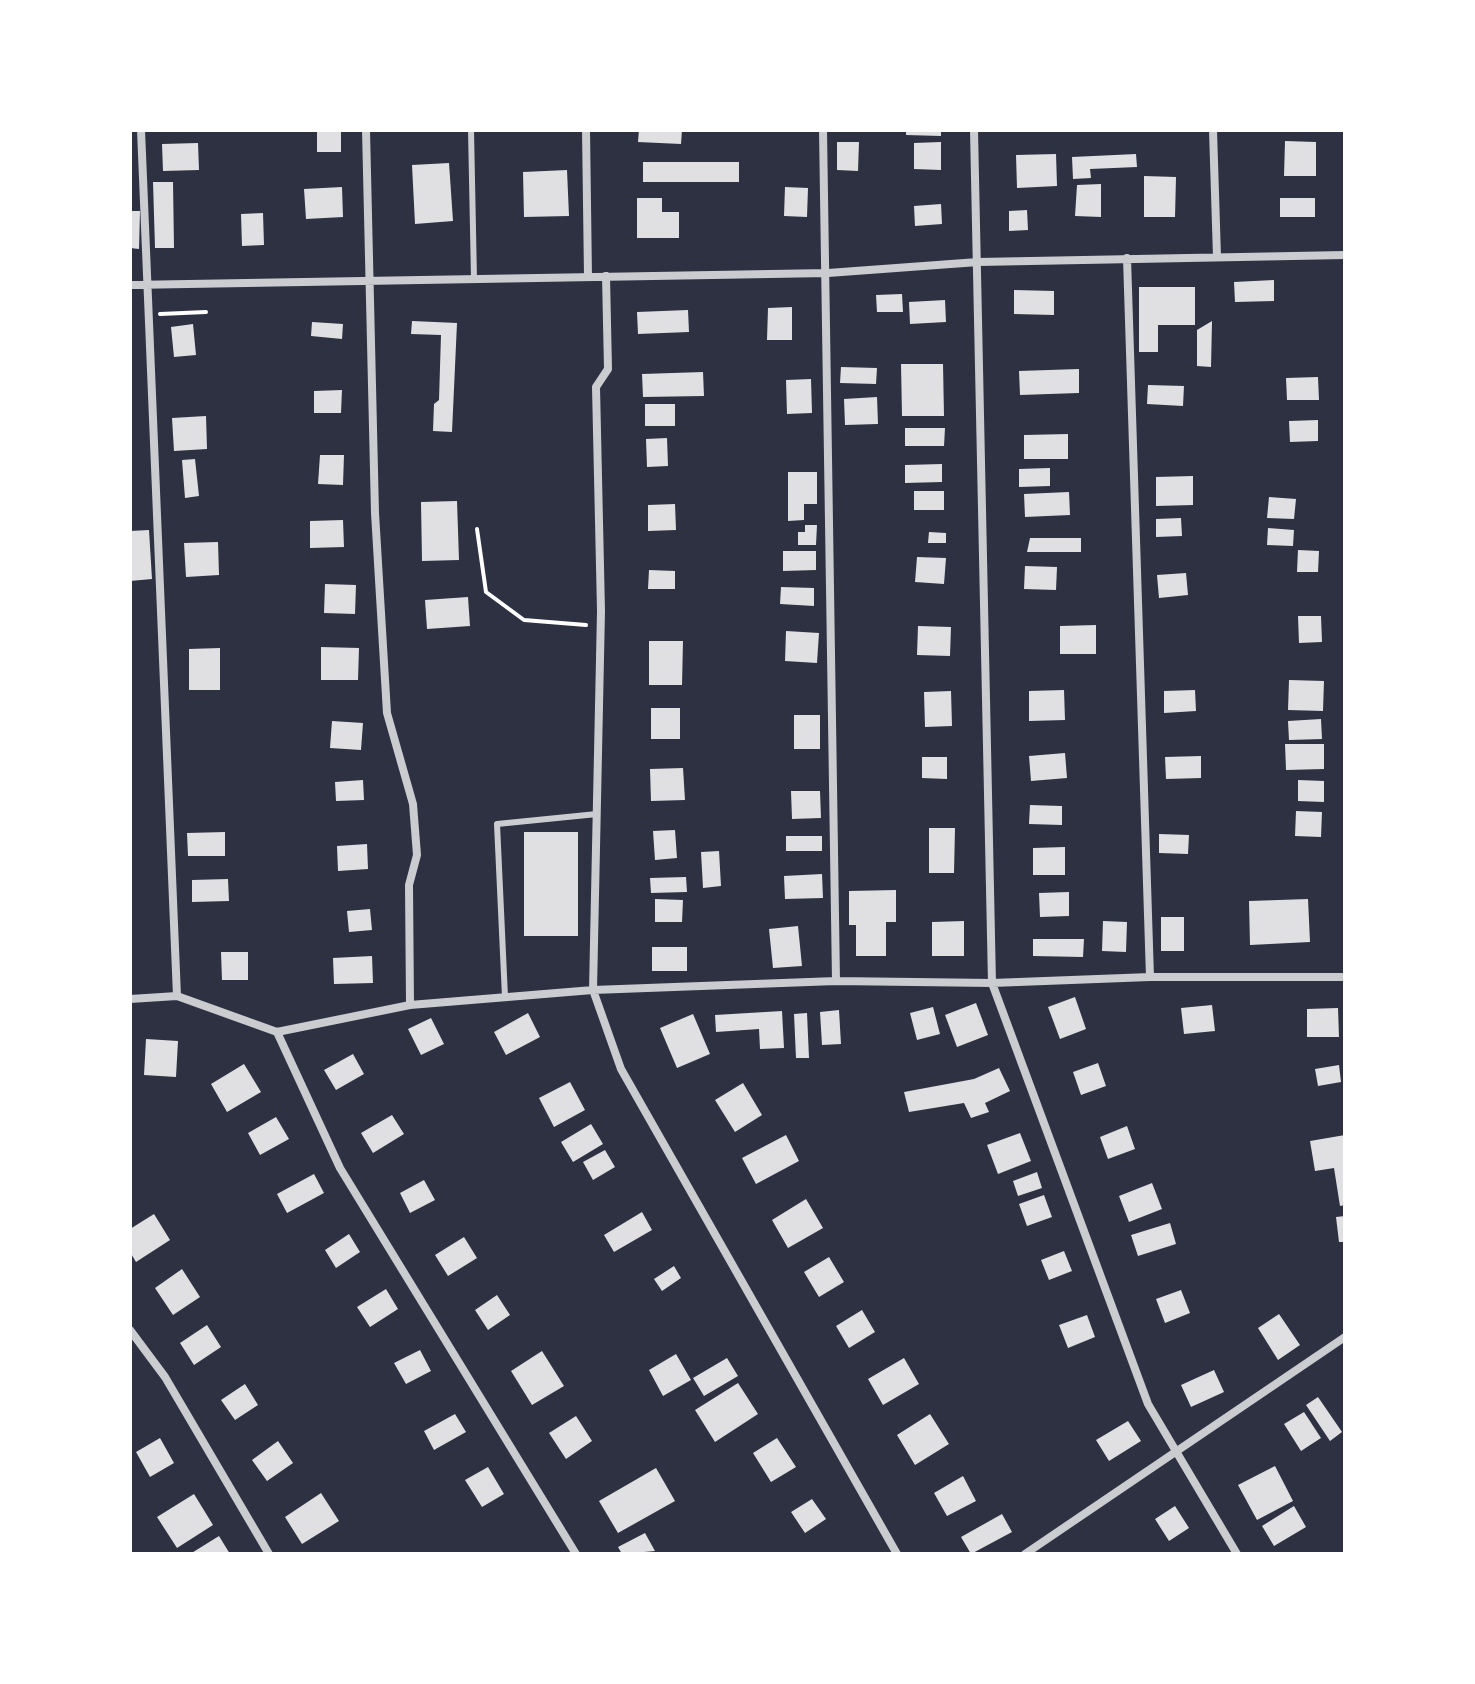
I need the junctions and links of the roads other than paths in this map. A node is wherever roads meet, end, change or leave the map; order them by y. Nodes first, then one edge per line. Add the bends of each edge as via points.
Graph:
1 (141, 130) edge
2 (366, 130) edge
3 (471, 130) edge
4 (586, 130) edge
5 (823, 130) edge
6 (974, 130) edge
7 (1213, 130) edge
8 (1345, 255) edge
9 (1217, 257) junction
10 (1127, 258) junction
11 (978, 262) junction
12 (828, 273) junction
13 (606, 276) junction
14 (588, 277) junction
15 (474, 279) junction
16 (372, 281) junction
17 (145, 284) junction
18 (130, 285) edge
19 (597, 814) junction
20 (1150, 977) junction
21 (1345, 977) edge
22 (836, 981) junction
23 (992, 983) junction
24 (593, 990) junction
25 (177, 996) junction
26 (505, 997) junction
27 (130, 999) edge
28 (410, 1005) junction
29 (277, 1032) junction
30 (130, 1330) edge
31 (1345, 1337) edge
32 (1175, 1453) junction
33 (269, 1554) edge
34 (576, 1554) edge
35 (897, 1554) edge
36 (1025, 1554) edge
37 (1237, 1554) edge

1 - 17 street
2 - 16 street
3 - 15 lane
4 - 14 street
5 - 12 street
6 - 11 street
7 - 9 street
8 - 9 street
9 - 10 street
10 - 11 street
10 - 20 street
11 - 12 street
11 - 23 street
12 - 13 street
12 - 22 street
13 - 14 street
13 - 19 street via 608,369 596,387 601,627
14 - 15 street
15 - 16 street
16 - 17 street
16 - 28 street via 375,513 387,713 413,804 417,855 409,885
17 - 18 street
17 - 25 street
19 - 24 street
19 - 26 lane via 497,824
20 - 21 street
20 - 23 street
22 - 23 street
22 - 24 street
23 - 32 street via 1148,1404
24 - 26 street
24 - 35 street via 621,1069
25 - 27 street
25 - 29 street
26 - 28 street
28 - 29 street
29 - 34 street via 340,1168
30 - 33 street via 165,1377
31 - 32 street
32 - 36 street
32 - 37 street

